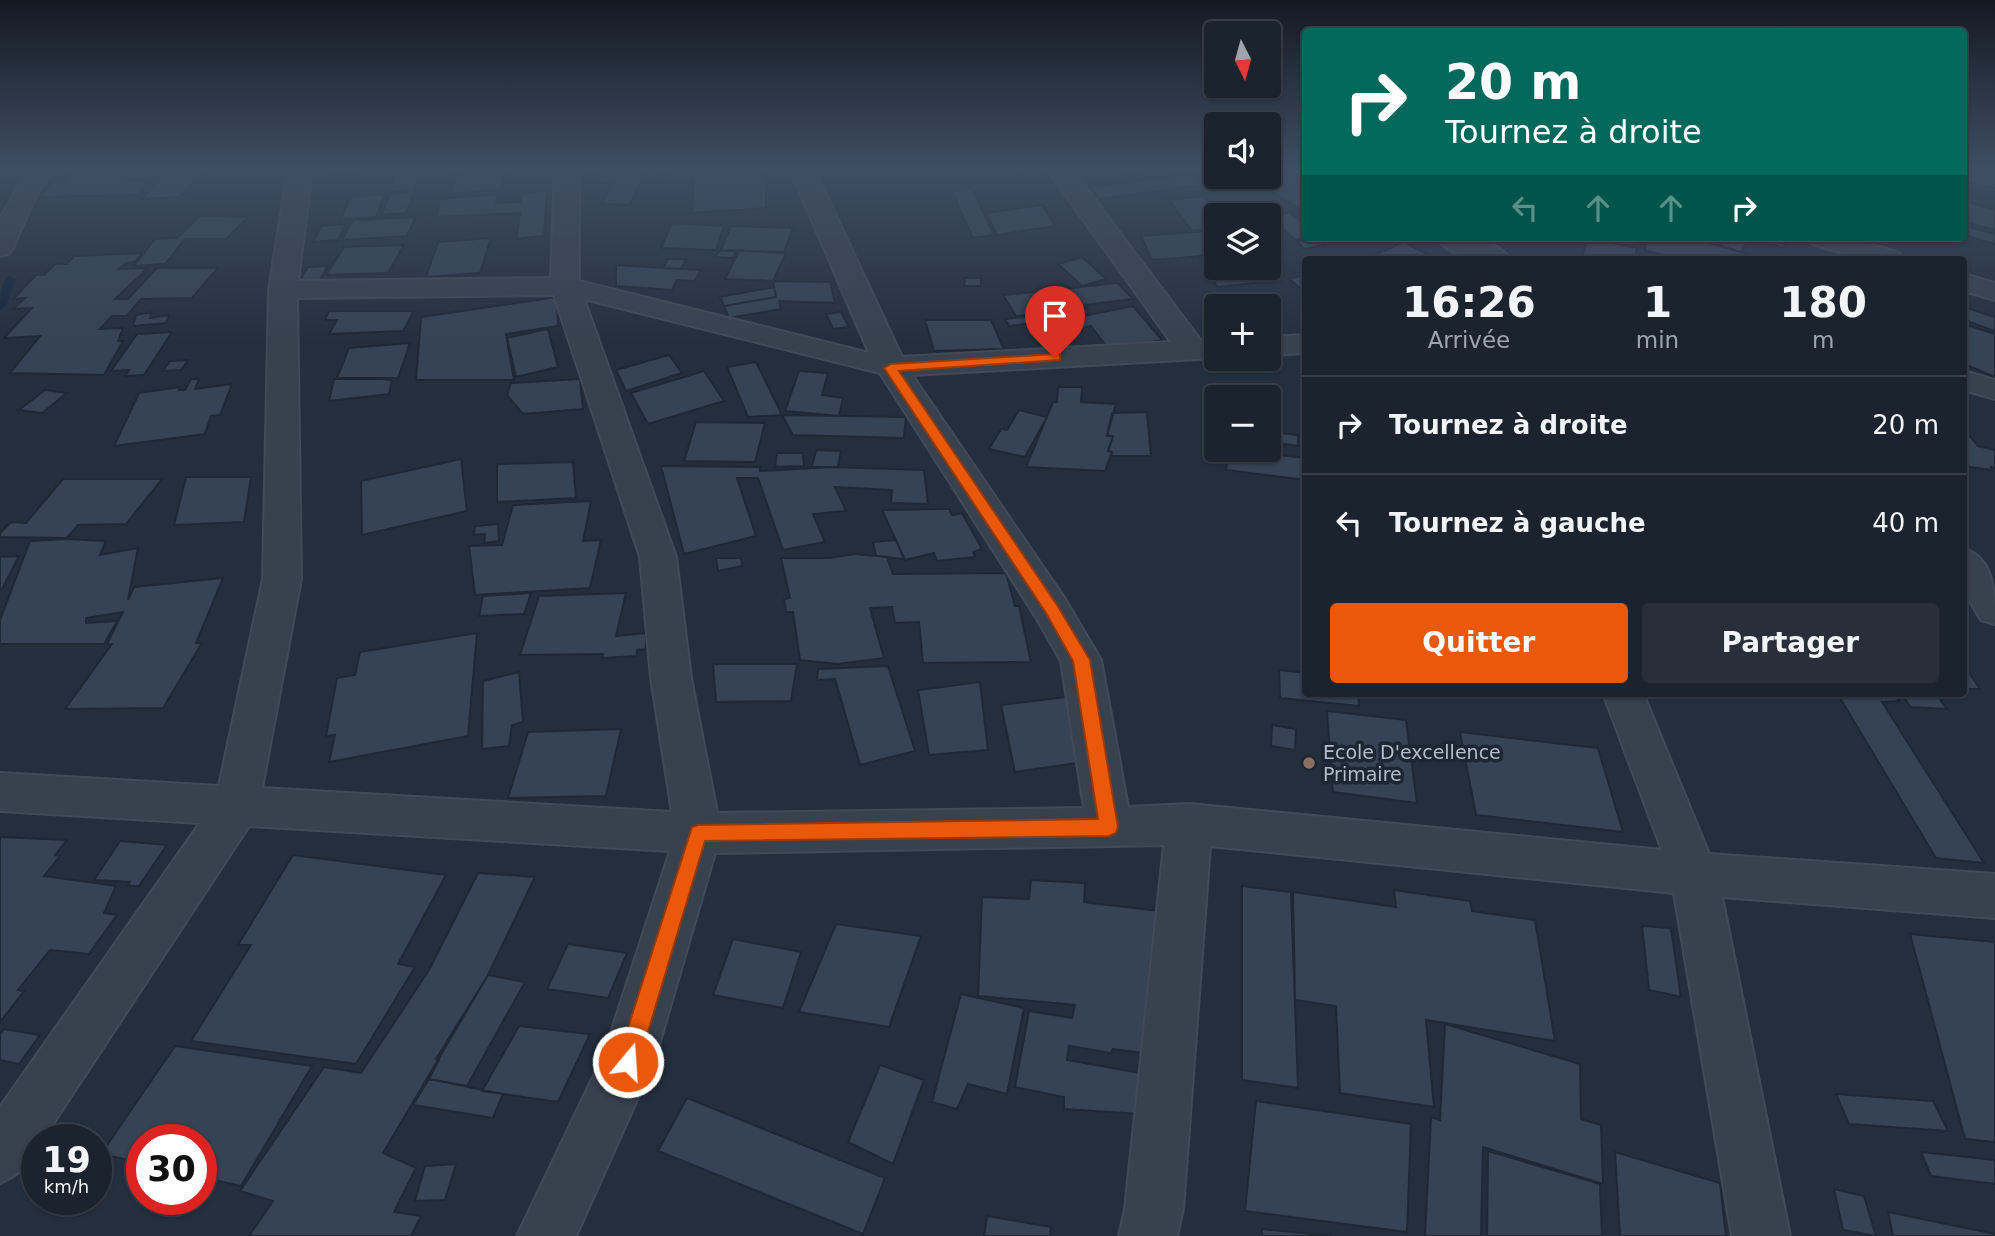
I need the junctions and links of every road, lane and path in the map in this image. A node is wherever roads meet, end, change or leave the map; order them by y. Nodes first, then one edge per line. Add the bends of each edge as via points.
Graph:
1 (5, 227) edge
2 (292, 227) edge
3 (566, 227) edge
4 (828, 227) edge
5 (1105, 227) edge
6 (1459, 242) edge
7 (1834, 242) edge
8 (0, 248) edge
9 (1489, 256) edge
10 (1879, 256) edge
11 (1967, 283) edge
12 (565, 286) junction
13 (283, 290) junction
14 (1995, 292) edge
15 (1302, 344) edge
16 (1281, 345) edge
17 (1204, 349) edge
18 (891, 368) junction
19 (1967, 381) edge
20 (1995, 390) edge
21 (1967, 567) edge
22 (1995, 610) edge
23 (1625, 697) edge
24 (0, 792) edge
25 (237, 806) junction
26 (1189, 824) junction
27 (1109, 827) junction
28 (698, 833) junction
29 (1694, 874) junction
30 (1995, 895) edge
31 (0, 1155) edge
32 (546, 1236) edge
33 (1148, 1236) edge
34 (1761, 1236) edge

1 - 8 street
2 - 13 street
3 - 12 street
4 - 18 street
5 - 17 street
6 - 9 street
7 - 10 street
11 - 14 street
12 - 13 street
12 - 18 street
12 - 28 street via 658,557 671,678
13 - 25 street via 282,579
15 - 16 street
17 - 18 street
18 - 27 street via 1082,660
19 - 20 street
21 - 22 street
23 - 29 street
24 - 25 street
25 - 28 street
25 - 31 street
26 - 27 street
26 - 29 street
26 - 33 street
27 - 28 street
28 - 32 street via 628,1062
29 - 30 street
29 - 34 street

